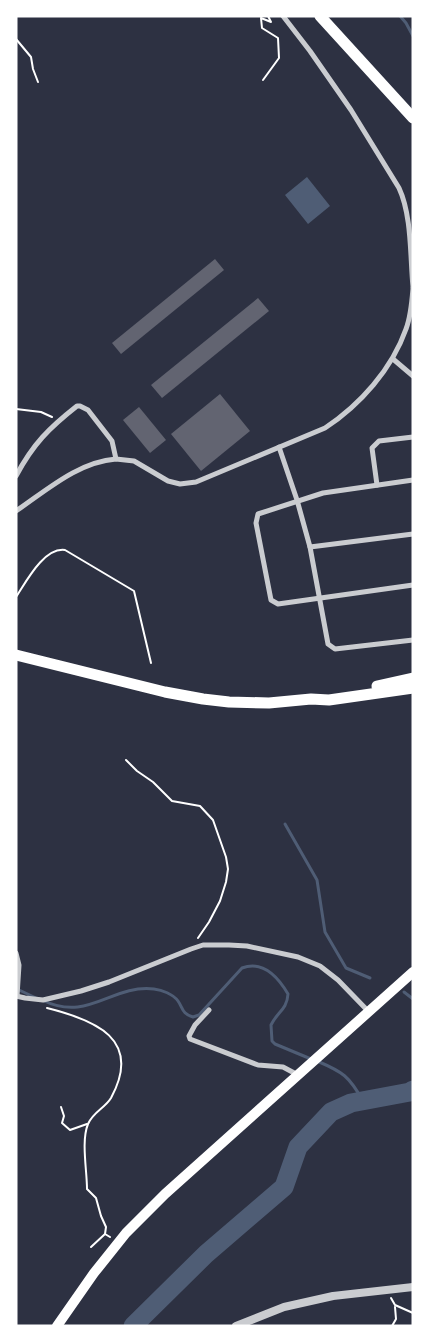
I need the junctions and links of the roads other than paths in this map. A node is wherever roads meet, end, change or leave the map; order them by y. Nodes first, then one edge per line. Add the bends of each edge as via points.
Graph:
1 (283, 16) edge
2 (320, 16) edge
3 (413, 118) edge
4 (413, 287) edge
5 (393, 359) junction
6 (413, 376) edge
7 (413, 437) edge
8 (279, 447) junction
9 (116, 459) junction
10 (16, 476) edge
11 (413, 480) edge
12 (376, 485) junction
13 (297, 500) junction
14 (16, 510) edge
15 (413, 534) edge
16 (310, 547) junction
17 (413, 585) edge
18 (319, 600) junction
19 (413, 640) edge
20 (16, 655) edge
21 (413, 678) edge
22 (413, 688) edge
23 (311, 699) junction
24 (16, 953) edge
25 (413, 972) edge
26 (17, 996) edge
27 (209, 1010) dead end
28 (369, 1012) junction
29 (298, 1075) junction
30 (413, 1286) edge
31 (58, 1326) edge
32 (236, 1326) edge

1 - 4 street via 351,110 399,188 406,212
2 - 3 highway
4 - 5 street via 407,327
5 - 6 street
5 - 8 street via 378,380 341,418
7 - 12 street via 379,441 372,448
8 - 9 street via 196,482 180,484 160,477 134,461
8 - 13 street
9 - 10 street via 112,441 88,410 77,406 36,444
9 - 14 street via 102,460 77,470
11 - 12 street
12 - 13 street
13 - 16 street
13 - 18 street via 258,514 256,523 271,600 278,604
15 - 16 street
16 - 18 street
17 - 18 street
18 - 19 street via 328,644 335,649
20 - 23 highway via 203,699 269,703
21 - 23 highway
22 - 23 highway via 329,700
24 - 26 street via 20,965
25 - 28 main road
26 - 28 street via 37,1000 56,997 108,982 203,945 229,945 298,957 320,966
27 - 29 street via 195,1025 190,1039 258,1065 283,1067
28 - 29 main road
29 - 31 main road via 166,1194 117,1243
30 - 32 street via 333,1296 284,1307

